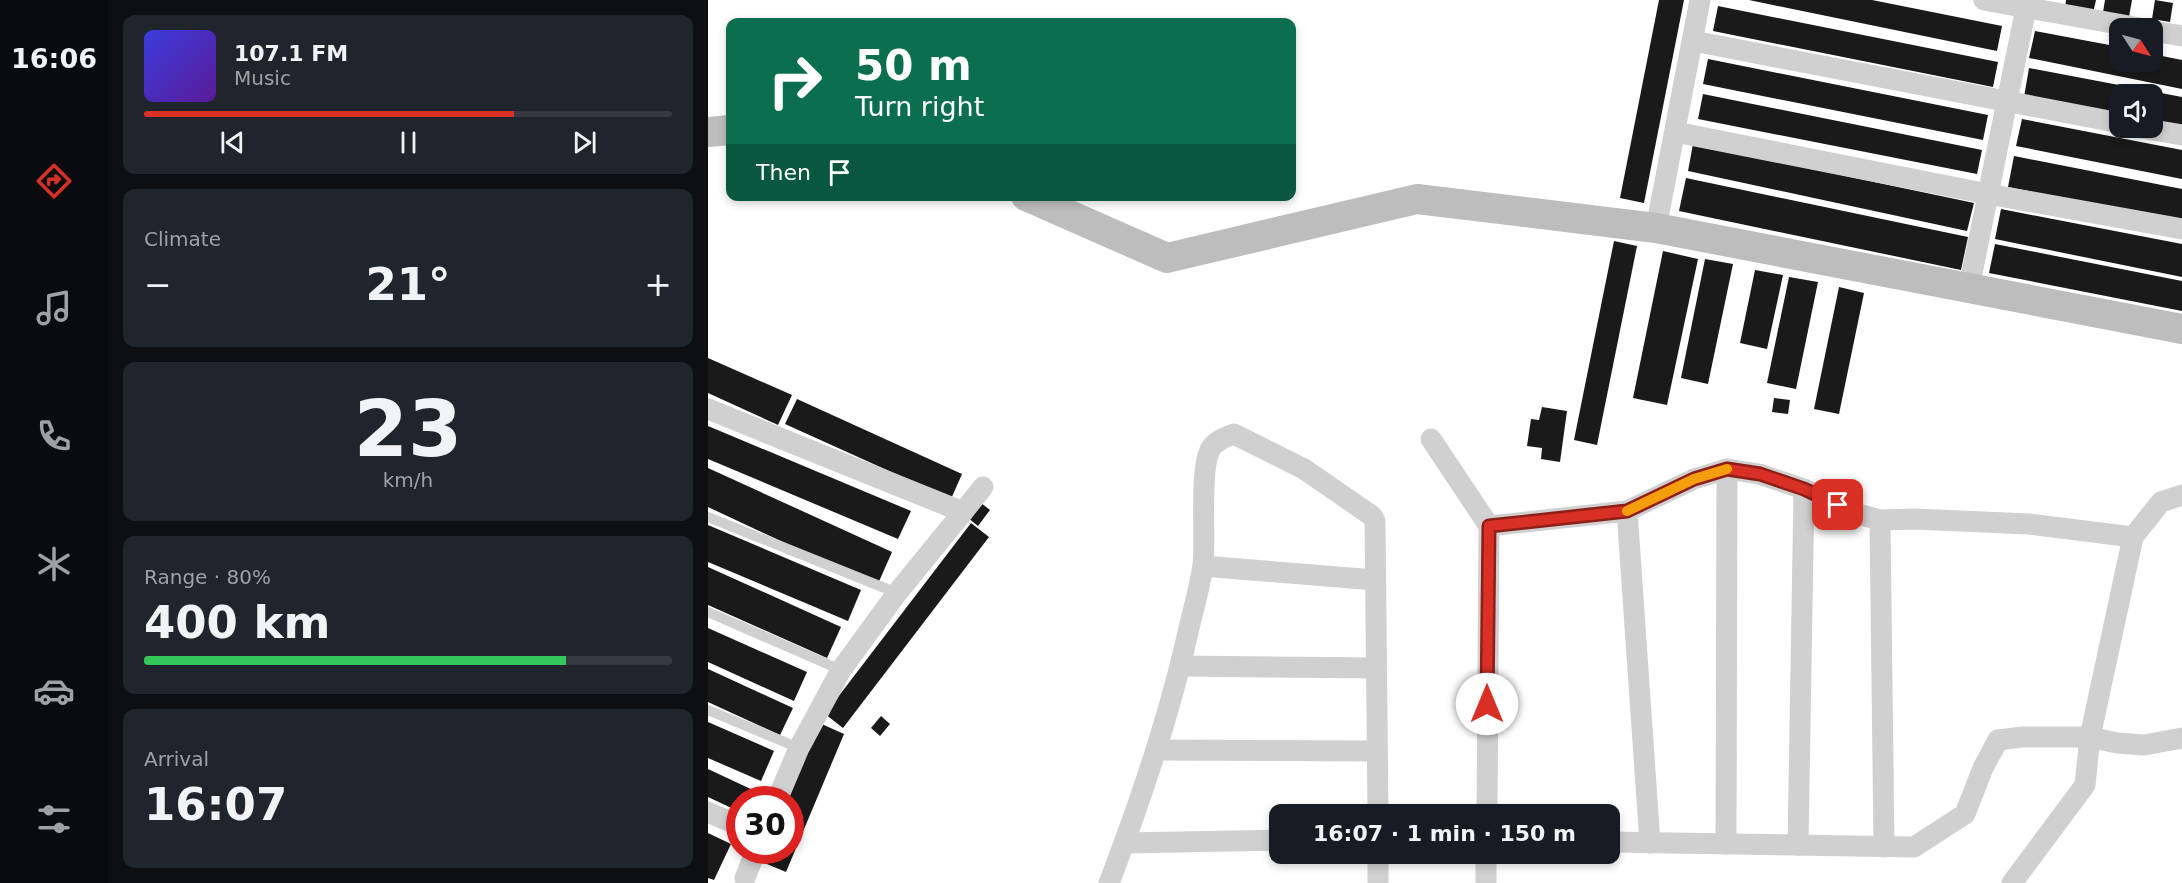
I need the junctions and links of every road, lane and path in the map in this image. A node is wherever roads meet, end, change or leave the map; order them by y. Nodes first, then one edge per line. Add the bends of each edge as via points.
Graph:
1 (1700, 0) edge
2 (1984, 0) edge
3 (2054, 6) edge
4 (2026, 8) junction
5 (2109, 20) edge
6 (2163, 33) edge
7 (2182, 36) edge
8 (1693, 41) junction
9 (2007, 102) junction
10 (2109, 121) edge
11 (726, 130) edge
12 (708, 132) edge
13 (1675, 132) junction
14 (2163, 132) edge
15 (2182, 135) edge
16 (1988, 194) junction
17 (1037, 201) edge
18 (1656, 228) junction
19 (2182, 229) edge
20 (1969, 288) junction
21 (2182, 329) edge
22 (708, 409) edge
23 (1431, 439) dead end
24 (1727, 469) junction
25 (984, 487) dead end
26 (1804, 489) junction
27 (2182, 495) edge
28 (1627, 511) junction
29 (963, 512) junction
30 (708, 517) edge
31 (1880, 520) junction
32 (1489, 526) junction
33 (2133, 537) junction
34 (1203, 566) junction
35 (1375, 580) junction
36 (897, 593) junction
37 (708, 612) edge
38 (1181, 666) junction
39 (1376, 669) junction
40 (841, 670) junction
41 (708, 710) edge
42 (2090, 737) junction
43 (2182, 738) edge
44 (799, 748) junction
45 (1156, 750) junction
46 (1377, 751) junction
47 (783, 786) edge
48 (1378, 804) edge
49 (1487, 804) edge
50 (708, 812) edge
51 (726, 820) edge
52 (1269, 840) edge
53 (1620, 842) edge
54 (1125, 843) junction
55 (1650, 843) junction
56 (1726, 844) junction
57 (1798, 845) junction
58 (1884, 847) junction
59 (750, 864) edge
60 (1378, 864) edge
61 (1486, 864) edge
62 (745, 878) dead end
63 (1109, 883) edge
64 (1378, 883) edge
65 (1486, 883) edge
66 (2012, 883) edge

1 - 8 street
2 - 4 street
3 - 4 street
3 - 5 street
4 - 9 street
6 - 7 street
8 - 9 street
8 - 13 street
9 - 10 street
9 - 16 street
11 - 12 street
13 - 16 street
13 - 18 street
14 - 15 street
16 - 19 street
16 - 20 street
17 - 18 street via 1167,258 1417,199
18 - 20 street
20 - 21 street
22 - 29 street
23 - 32 street
24 - 26 street via 1760,474
24 - 28 street via 1694,479
24 - 56 street
25 - 29 street
26 - 31 street via 1854,513
26 - 57 street
27 - 33 street via 2161,502
28 - 32 street
28 - 55 street
29 - 36 street
30 - 36 lane
31 - 33 street via 2029,524
31 - 58 street
32 - 49 street
33 - 42 street
34 - 35 street
34 - 35 street via 1205,473 1210,450 1218,441 1234,434 1304,469 1374,518
34 - 38 street
35 - 39 street
36 - 40 street
37 - 40 lane
38 - 39 street
38 - 45 street
39 - 46 street
40 - 44 street
41 - 44 lane
42 - 43 street via 2144,745
42 - 58 street via 1998,740 1965,814 1914,847
42 - 66 street via 2085,785
44 - 47 street
45 - 46 street
45 - 54 street
46 - 48 street
50 - 51 street
52 - 54 street
53 - 55 street
54 - 63 street
55 - 56 street
56 - 57 street
57 - 58 street
59 - 62 street
60 - 64 street
61 - 65 street

